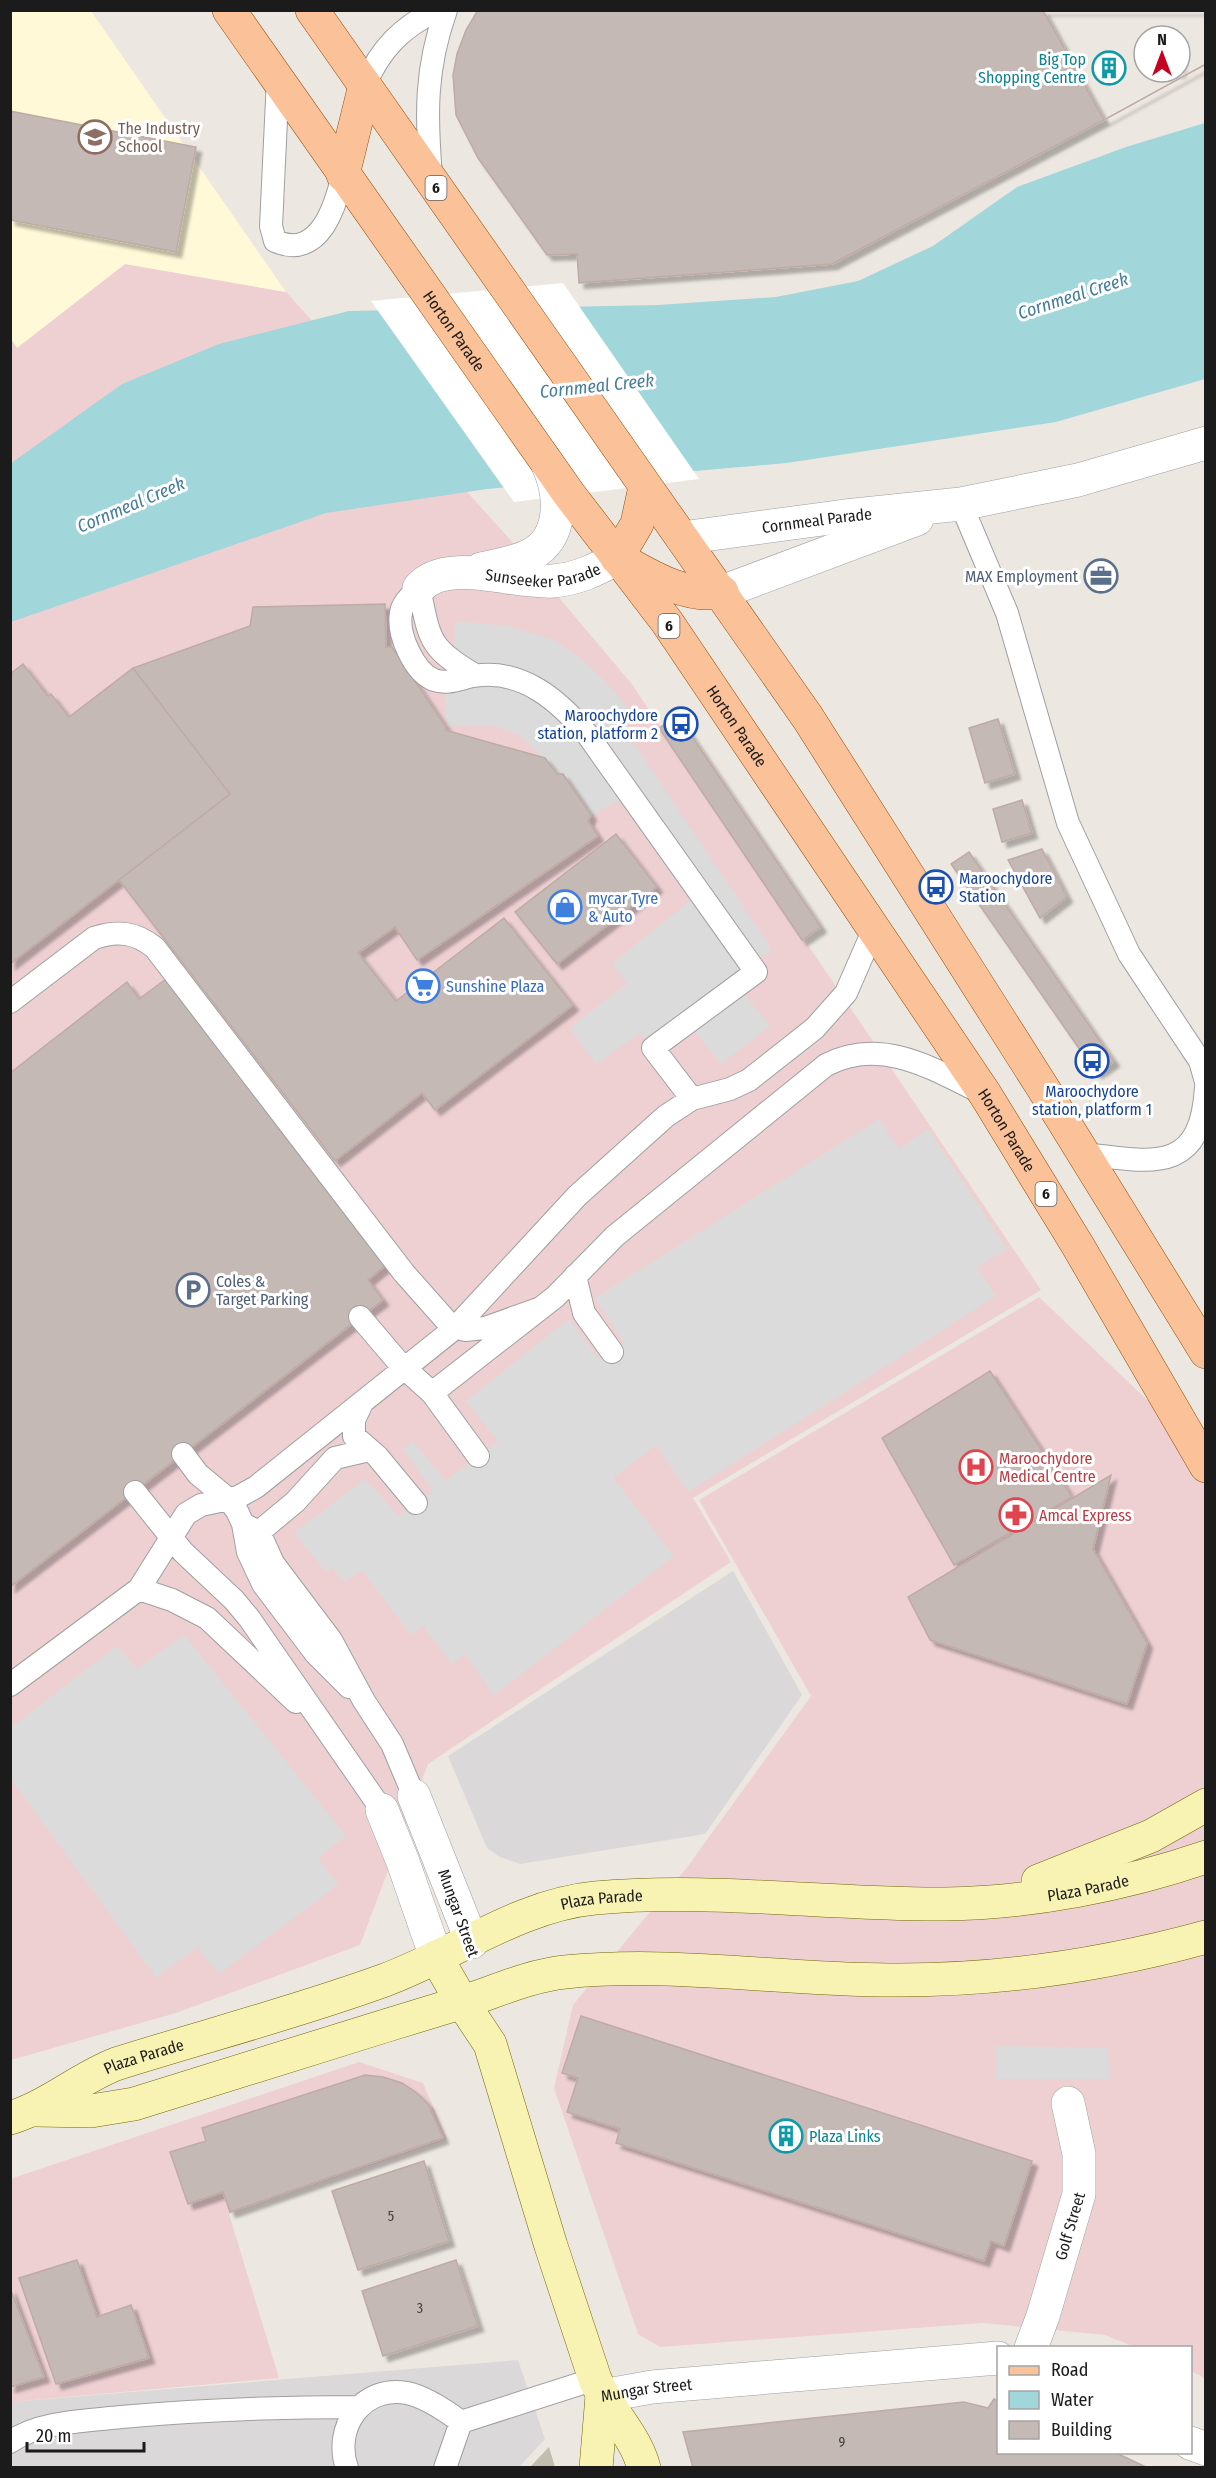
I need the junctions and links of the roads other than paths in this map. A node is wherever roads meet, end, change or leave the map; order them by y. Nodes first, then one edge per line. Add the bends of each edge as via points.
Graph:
1 (229, 10) edge
2 (312, 10) edge
3 (437, 10) edge
4 (446, 10) edge
5 (278, 78) junction
6 (365, 85) junction
7 (343, 175) junction
8 (431, 180) junction
9 (1206, 443) edge
10 (644, 486) junction
11 (563, 495) junction
12 (957, 505) junction
13 (682, 538) junction
14 (618, 558) junction
15 (464, 573) junction
16 (419, 588) joint
17 (722, 592) junction
18 (873, 931) junction
19 (10, 1002) edge
20 (1206, 1082) edge
21 (1206, 1087) edge
22 (985, 1094) junction
23 (692, 1099) junction
24 (1084, 1154) junction
25 (574, 1276) junction
26 (541, 1308) junction
27 (360, 1317) dead end
28 (455, 1328) junction
29 (612, 1352) dead end
30 (1206, 1352) edge
31 (405, 1369) junction
32 (432, 1394) junction
33 (365, 1399) junction
34 (369, 1450) junction
35 (183, 1454) dead end
36 (478, 1456) dead end
37 (1206, 1466) edge
38 (135, 1492) dead end
39 (228, 1499) junction
40 (416, 1503) dead end
41 (251, 1528) junction
42 (170, 1538) junction
43 (139, 1589) junction
44 (10, 1685) edge
45 (335, 1743) junction
46 (414, 1796) joint
47 (1206, 1805) edge
48 (382, 1810) joint
49 (1206, 1857) edge
50 (983, 1902) junction
51 (1206, 1937) edge
52 (472, 1942) junction
53 (436, 1957) junction
54 (474, 1998) junction
55 (1068, 2103) dead end
56 (23, 2114) edge
57 (1031, 2346) edge
58 (997, 2358) edge
59 (599, 2388) junction
60 (358, 2407) junction
61 (461, 2422) junction
62 (10, 2442) edge
63 (1192, 2443) edge
64 (1206, 2450) edge
65 (347, 2468) edge
66 (445, 2468) edge
67 (596, 2468) edge
68 (644, 2468) edge

1 - 5 main road, Horton Parade / 6
2 - 6 main road, 6
3 - 6 lane via 392,40 379,54
4 - 8 lane via 428,78
5 - 7 main road, Horton Parade / 6
5 - 7 lane via 271,226 275,241 304,242 321,230 332,215
6 - 7 main road
6 - 8 main road, 6
7 - 11 main road, Horton Parade / 6 via 545,460
8 - 10 main road, 6
9 - 12 street, Cornmeal Parade via 1078,480
10 - 13 main road, 6
10 - 14 main road via 637,524
11 - 14 main road, Horton Parade / 6
11 - 15 street, Sunseeker Parade via 554,528 540,549 516,560
12 - 13 street, Cornmeal Parade
12 - 17 street, Cornmeal Parade
12 - 20 lane via 1006,613 1068,823 1128,954 1200,1061
13 - 14 main road
13 - 17 main road, 6
14 - 15 street, Sunseeker Parade via 587,574 555,581
14 - 17 main road via 672,586 695,592
14 - 18 main road, Horton Parade / 6 via 667,622
15 - 16 street, Sunseeker Parade via 443,573
16 - 23 lane via 430,639 450,661 475,675 526,682 566,710 756,972 653,1048
17 - 24 main road, 6 via 851,785
18 - 22 main road, Horton Parade / 6
18 - 23 lane via 851,985 825,1019 749,1080
19 - 28 lane via 94,938 129,933 144,939 155,948 404,1273
21 - 24 lane via 1199,1125 1191,1142 1177,1154 1135,1160
22 - 25 lane via 898,1056 865,1052 832,1061 615,1236
22 - 37 main road, Horton Parade / 6
23 - 28 lane via 666,1116 577,1196
24 - 30 main road, 6
25 - 26 lane
25 - 29 lane via 584,1313
26 - 28 lane via 494,1326
26 - 32 lane
27 - 31 lane
28 - 31 lane
31 - 32 lane
31 - 33 lane
32 - 36 lane
33 - 34 lane via 353,1429 356,1439
33 - 39 lane via 256,1487
34 - 40 lane
34 - 41 lane via 335,1458 295,1502
35 - 39 lane via 198,1474
38 - 42 lane
39 - 41 lane
39 - 42 lane via 201,1505 186,1514
41 - 46 lane via 331,1640 396,1750
42 - 43 lane
42 - 45 lane via 249,1618
43 - 44 lane
43 - 45 lane via 188,1607 214,1624
45 - 48 lane
46 - 52 street, Mungar Street
47 - 50 main road via 1124,1848
48 - 53 street, Mungar Street
49 - 50 main road, Plaza Parade via 1083,1888
50 - 52 main road, Plaza Parade via 901,1904 690,1894 595,1898 545,1909
51 - 54 main road, Plaza Parade via 1151,1952 963,1978 889,1980 666,1967 552,1974
52 - 53 main road, Plaza Parade
52 - 54 main road, Mungar Street
53 - 54 main road, Mungar Street
53 - 56 main road, Plaza Parade via 385,1980 116,2064
54 - 56 main road, Plaza Parade via 134,2104 91,2111
54 - 59 main road, Mungar Street
55 - 57 street, Golf Street via 1079,2154 1079,2194
58 - 59 street, Mungar Street
59 - 61 lane
59 - 67 main road
59 - 68 main road via 640,2451
60 - 61 lane via 390,2392 408,2393
60 - 62 lane via 250,2408 90,2420 48,2427
60 - 65 lane via 342,2438
61 - 66 lane
63 - 64 street

